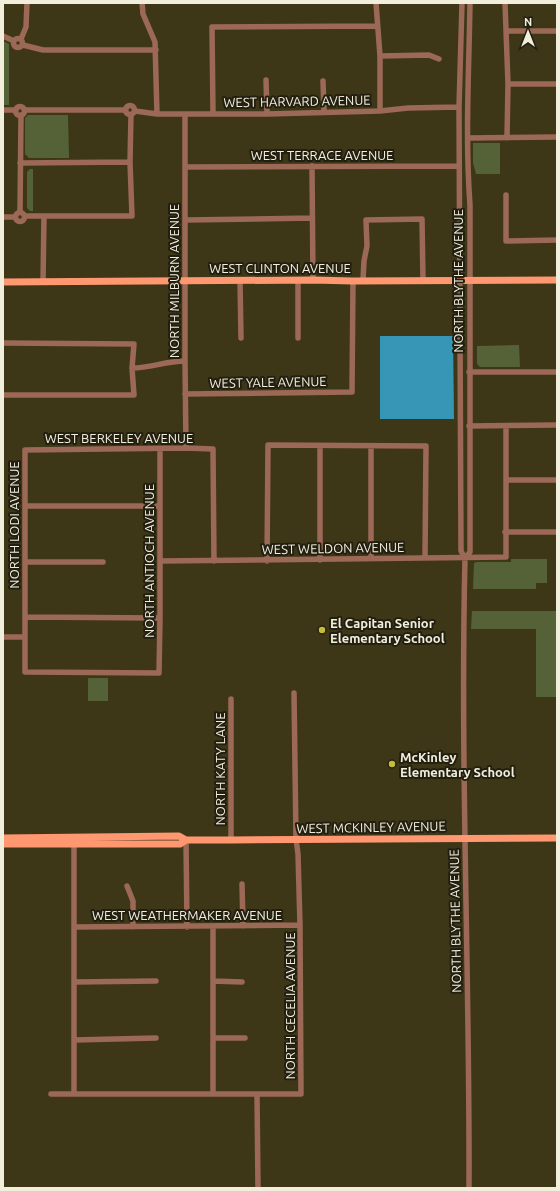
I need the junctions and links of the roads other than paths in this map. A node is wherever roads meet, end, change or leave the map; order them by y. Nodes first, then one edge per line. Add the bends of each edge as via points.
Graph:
1 (27, 3) edge
2 (142, 3) edge
3 (376, 3) edge
4 (462, 3) edge
5 (470, 3) edge
6 (505, 3) edge
7 (377, 26) junction
8 (506, 31) junction
9 (557, 31) edge
10 (3, 36) edge
11 (22, 42) junction
12 (156, 50) junction
13 (380, 56) junction
14 (439, 59) dead end
15 (266, 80) dead end
16 (323, 82) dead end
17 (508, 84) junction
18 (557, 84) edge
19 (459, 107) junction
20 (3, 110) edge
21 (16, 110) junction
22 (25, 110) junction
23 (380, 111) junction
24 (324, 112) junction
25 (133, 113) junction
26 (157, 114) junction
27 (185, 114) junction
28 (213, 114) junction
29 (267, 114) junction
30 (20, 115) junction
31 (557, 137) edge
32 (468, 138) junction
33 (507, 138) junction
34 (130, 162) junction
35 (20, 163) junction
36 (312, 166) junction
37 (459, 166) junction
38 (185, 167) junction
39 (506, 195) dead end
40 (22, 214) junction
41 (44, 216) junction
42 (3, 217) edge
43 (312, 218) junction
44 (186, 220) junction
45 (557, 240) edge
46 (470, 279) junction
47 (185, 280) junction
48 (240, 280) junction
49 (298, 280) junction
50 (313, 280) junction
51 (363, 280) junction
52 (423, 280) junction
53 (460, 280) junction
54 (557, 280) edge
55 (353, 281) junction
56 (3, 282) edge
57 (44, 282) junction
58 (241, 338) dead end
59 (298, 338) dead end
60 (3, 343) edge
61 (185, 361) junction
62 (132, 368) junction
63 (469, 372) junction
64 (557, 372) edge
65 (185, 394) junction
66 (3, 395) edge
67 (469, 426) junction
68 (506, 426) junction
69 (557, 426) edge
70 (320, 446) junction
71 (371, 446) junction
72 (186, 448) junction
73 (160, 449) junction
74 (25, 450) joint
75 (507, 480) junction
76 (557, 480) edge
77 (25, 506) junction
78 (160, 506) junction
79 (505, 532) junction
80 (557, 532) edge
81 (371, 558) junction
82 (425, 558) junction
83 (465, 558) junction
84 (320, 560) junction
85 (160, 561) junction
86 (214, 561) junction
87 (267, 561) junction
88 (25, 562) junction
89 (103, 562) dead end
90 (25, 617) junction
91 (160, 618) junction
92 (3, 637) edge
93 (25, 637) junction
94 (25, 672) joint
95 (294, 693) dead end
96 (231, 699) dead end
97 (3, 838) edge
98 (465, 838) junction
99 (557, 838) edge
100 (296, 839) junction
101 (186, 840) junction
102 (231, 840) junction
103 (3, 844) edge
104 (74, 844) junction
105 (242, 884) dead end
106 (126, 886) dead end
107 (300, 925) junction
108 (243, 926) junction
109 (74, 927) junction
110 (133, 927) junction
111 (186, 927) junction
112 (213, 927) junction
113 (213, 981) junction
114 (74, 982) junction
115 (156, 982) dead end
116 (242, 982) dead end
117 (156, 1038) dead end
118 (213, 1038) junction
119 (245, 1038) dead end
120 (74, 1040) junction
121 (51, 1094) dead end
122 (74, 1094) junction
123 (213, 1094) junction
124 (258, 1094) junction
125 (258, 1188) edge
126 (469, 1188) edge

1 - 11 street via 26,27
2 - 12 street via 143,14
3 - 7 street
4 - 19 street, NORTH BLYTHE AVENUE
5 - 32 street, NORTH BLYTHE AVENUE
6 - 8 street
7 - 13 street
7 - 28 street via 212,27
8 - 9 street
8 - 17 street
10 - 11 street via 14,41 17,38
11 - 12 street via 43,50
12 - 26 street
13 - 14 street via 429,55
13 - 23 street
15 - 29 street
16 - 24 street
17 - 18 street
17 - 33 street
19 - 23 street, WEST HARVARD AVENUE
19 - 37 street, NORTH BLYTHE AVENUE
20 - 21 street
21 - 22 street via 21,106
21 - 30 street
22 - 25 street via 126,110 128,114
22 - 30 street
23 - 24 street, WEST HARVARD AVENUE
24 - 29 street, WEST HARVARD AVENUE
25 - 26 street, WEST HARVARD AVENUE
25 - 34 street
26 - 27 street, WEST HARVARD AVENUE
27 - 28 street, WEST HARVARD AVENUE
27 - 38 street, NORTH MILBURN AVENUE
28 - 29 street, WEST HARVARD AVENUE
30 - 35 street
31 - 33 street
32 - 33 street
32 - 46 street, NORTH BLYTHE AVENUE
34 - 35 street
34 - 41 street via 132,216
35 - 40 street
36 - 37 street, WEST TERRACE AVENUE
36 - 38 street, WEST TERRACE AVENUE
36 - 43 street
37 - 53 street, NORTH BLYTHE AVENUE
38 - 44 street, NORTH MILBURN AVENUE
39 - 45 street via 506,241
40 - 41 street
40 - 42 street
41 - 57 street
43 - 44 street
43 - 50 street
44 - 47 street, NORTH MILBURN AVENUE
46 - 53 main road, WEST CLINTON AVENUE
46 - 54 main road, WEST CLINTON AVENUE
46 - 63 street, NORTH BLYTHE AVENUE
47 - 48 main road, WEST CLINTON AVENUE
47 - 57 main road, WEST CLINTON AVENUE
47 - 61 street, NORTH MILBURN AVENUE
48 - 49 main road, WEST CLINTON AVENUE
48 - 58 street
49 - 50 main road, WEST CLINTON AVENUE
49 - 59 street
50 - 55 main road, WEST CLINTON AVENUE
51 - 52 main road, WEST CLINTON AVENUE
51 - 52 street via 367,246 366,220 422,219
51 - 55 main road, WEST CLINTON AVENUE
52 - 53 main road, WEST CLINTON AVENUE
53 - 83 street, NORTH BLYTHE AVENUE via 461,551
55 - 65 street, WEST YALE AVENUE via 352,392
56 - 57 main road, WEST CLINTON AVENUE
60 - 62 street via 134,344
61 - 62 street
61 - 65 street, NORTH MILBURN AVENUE
62 - 66 street via 134,395
63 - 64 street
63 - 67 street, NORTH BLYTHE AVENUE
65 - 72 street, NORTH MILBURN AVENUE
67 - 68 street
67 - 83 street, NORTH BLYTHE AVENUE via 470,552
68 - 69 street
68 - 75 street
70 - 71 street
70 - 84 street
70 - 87 street via 268,445
71 - 81 street
71 - 82 street via 426,446
72 - 73 street, WEST BERKELEY AVENUE
72 - 86 street, WEST BERKELEY AVENUE via 213,449
73 - 74 street, WEST BERKELEY AVENUE
73 - 78 street, NORTH ANTIOCH AVENUE
74 - 77 street, NORTH LODI AVENUE
75 - 76 street
75 - 79 street
77 - 78 street
77 - 88 street, NORTH LODI AVENUE
78 - 85 street, NORTH ANTIOCH AVENUE
79 - 80 street
79 - 83 street, WEST WELDON AVENUE via 506,557
81 - 82 street, WEST WELDON AVENUE
81 - 84 street, WEST WELDON AVENUE
82 - 83 street, WEST WELDON AVENUE
83 - 98 street, NORTH BLYTHE AVENUE
84 - 87 street, WEST WELDON AVENUE
85 - 86 street, WEST WELDON AVENUE
85 - 91 street, NORTH ANTIOCH AVENUE
86 - 87 street, WEST WELDON AVENUE
88 - 89 street
88 - 90 street, NORTH LODI AVENUE
90 - 91 street
90 - 93 street, NORTH LODI AVENUE
91 - 94 street, NORTH ANTIOCH AVENUE via 159,673
92 - 93 street
93 - 94 street, NORTH LODI AVENUE
95 - 100 street, NORTH CECELIA AVENUE
96 - 102 street, NORTH KATY LANE
97 - 101 main road, WEST MCKINLEY AVENUE via 179,836
98 - 99 main road, WEST MCKINLEY AVENUE
98 - 100 main road, WEST MCKINLEY AVENUE
98 - 126 street, NORTH BLYTHE AVENUE
100 - 102 main road, WEST MCKINLEY AVENUE
100 - 107 street, NORTH CECELIA AVENUE
101 - 102 main road, WEST MCKINLEY AVENUE
101 - 104 main road, WEST MCKINLEY AVENUE via 180,844
101 - 111 street
103 - 104 main road, WEST MCKINLEY AVENUE
104 - 109 street
105 - 108 street
106 - 110 street via 133,901
107 - 108 street, WEST WEATHERMAKER AVENUE
107 - 124 street, NORTH CECELIA AVENUE via 301,1094
108 - 112 street, WEST WEATHERMAKER AVENUE
109 - 110 street, WEST WEATHERMAKER AVENUE
109 - 114 street
110 - 111 street, WEST WEATHERMAKER AVENUE
111 - 112 street, WEST WEATHERMAKER AVENUE
112 - 113 street
113 - 116 street
113 - 118 street
114 - 115 street
114 - 120 street
117 - 120 street
118 - 119 street
118 - 123 street
120 - 122 street
121 - 122 street, NORTH CECELIA AVENUE
122 - 123 street, NORTH CECELIA AVENUE
123 - 124 street, NORTH CECELIA AVENUE
124 - 125 street

